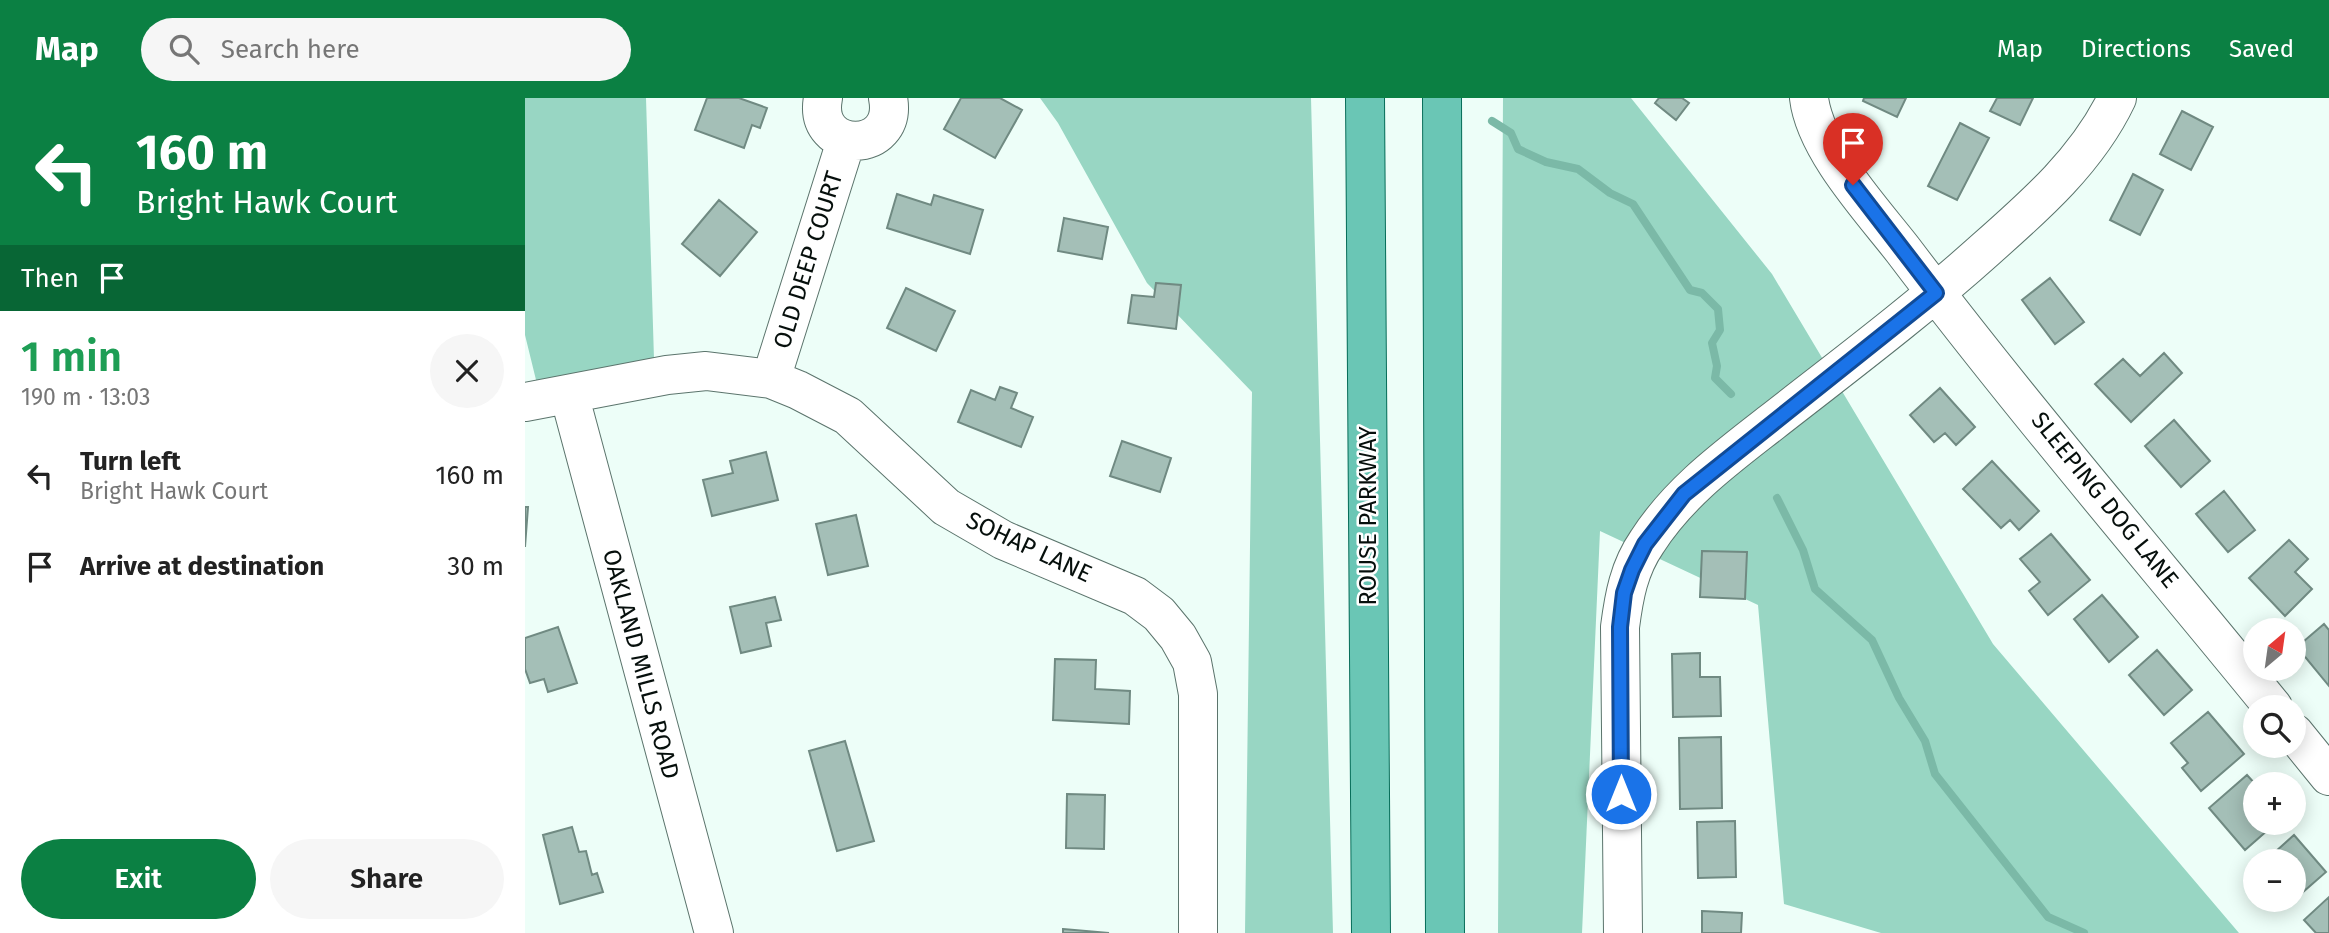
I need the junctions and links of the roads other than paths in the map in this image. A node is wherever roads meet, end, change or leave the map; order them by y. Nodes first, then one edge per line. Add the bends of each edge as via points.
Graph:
1 (823, 98) edge
2 (888, 98) edge
3 (1365, 98) edge
4 (1443, 98) edge
5 (1809, 98) edge
6 (2117, 98) edge
7 (846, 141) junction
8 (1936, 293) junction
9 (771, 379) junction
10 (569, 394) junction
11 (525, 402) edge
12 (2263, 695) edge
13 (2306, 748) edge
14 (2329, 776) edge
15 (714, 933) edge
16 (1198, 933) edge
17 (1371, 933) edge
18 (1445, 933) edge
19 (1623, 933) edge

1 - 7 street, OLD DEEP COURT via 827,126
2 - 7 street, OLD DEEP COURT via 890,111 876,135
3 - 17 main road, ROUSE PARKWAY
4 - 18 main road
5 - 8 street, SLEEPING DOG LANE via 1819,133 1837,163
6 - 8 street via 2095,135 2039,202
7 - 9 street, OLD DEEP COURT
8 - 12 street, SLEEPING DOG LANE
8 - 19 street via 1684,494 1645,544 1632,570 1620,627
9 - 10 street, SOHAP LANE via 706,372
9 - 16 street, SOHAP LANE via 848,416 946,507 1003,540 1135,597 1159,614 1178,637 1192,662 1198,694
10 - 11 street, SOHAP LANE
10 - 15 street, OAKLAND MILLS ROAD
13 - 14 street

